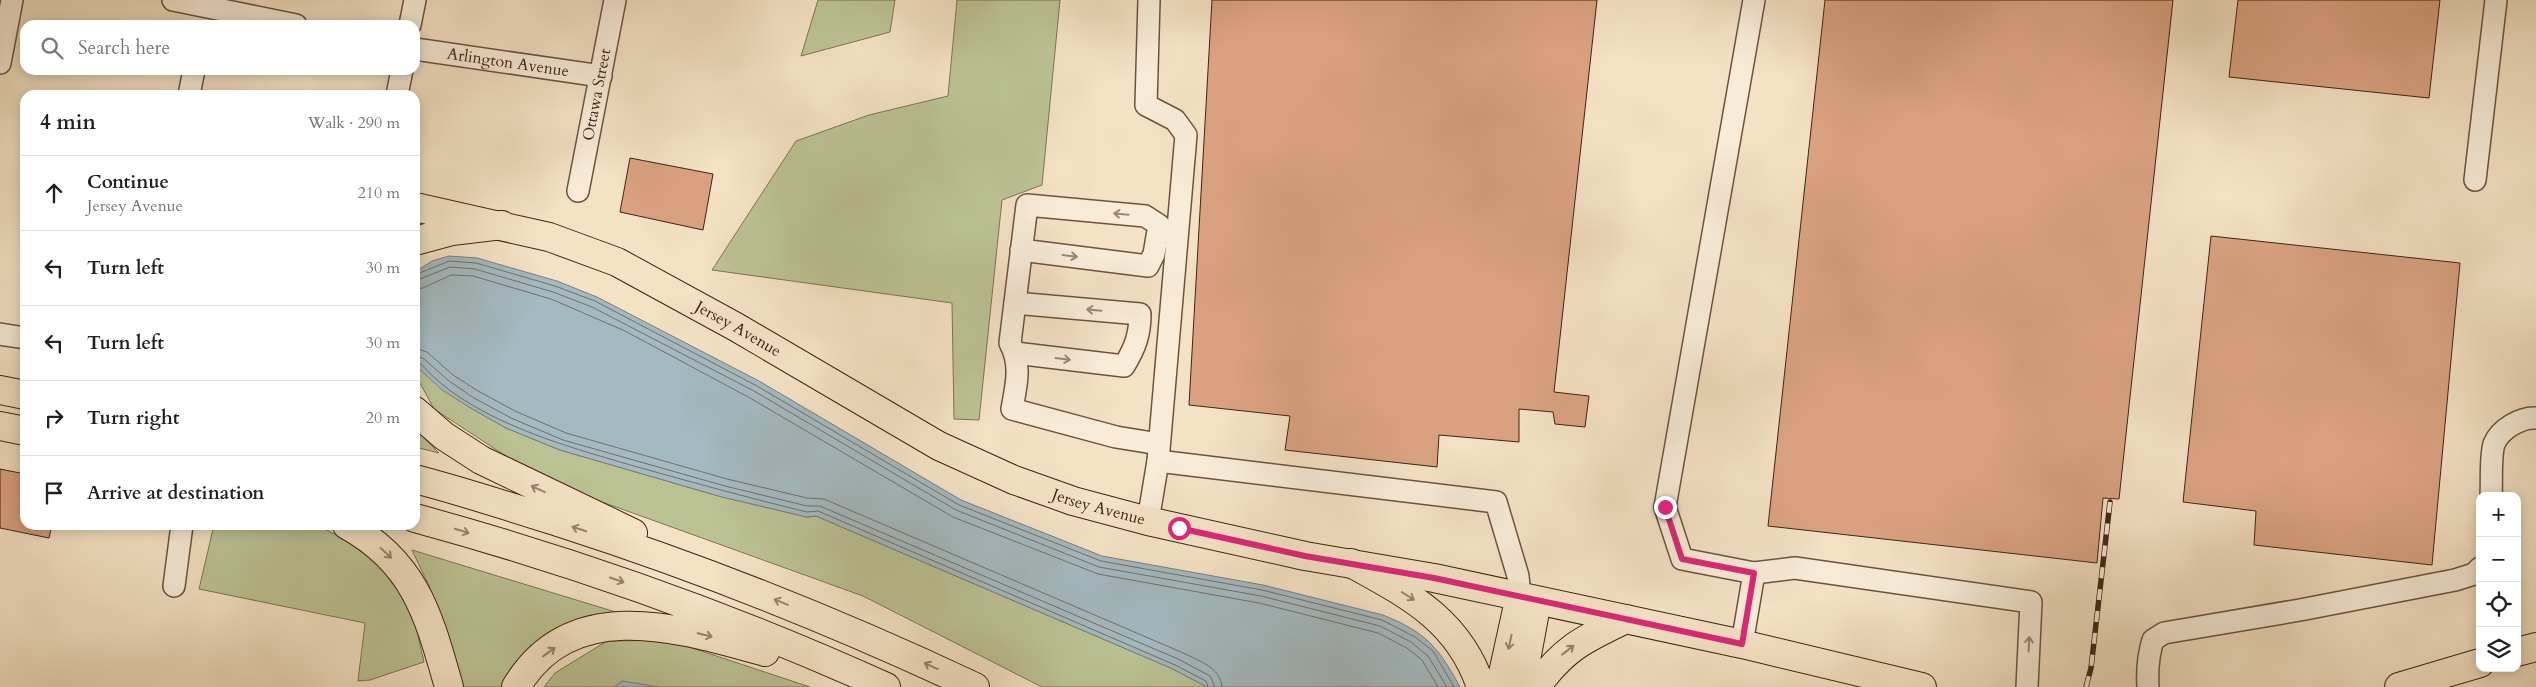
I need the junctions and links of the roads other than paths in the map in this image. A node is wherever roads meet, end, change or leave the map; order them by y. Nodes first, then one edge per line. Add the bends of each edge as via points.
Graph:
1 (12, 0) edge
2 (173, 0) edge
3 (415, 0) edge
4 (615, 0) edge
5 (1149, 0) edge
6 (1754, 0) edge
7 (2496, 0) edge
8 (206, 11) edge
9 (264, 20) edge
10 (411, 20) edge
11 (420, 50) edge
12 (0, 63) edge
13 (193, 75) edge
14 (401, 75) edge
15 (601, 76) junction
16 (190, 90) edge
17 (398, 90) edge
18 (2475, 180) dead end
19 (578, 190) dead end
20 (420, 209) edge
21 (502, 225) junction
22 (420, 240) edge
23 (1021, 250) junction
24 (1015, 303) junction
25 (0, 334) edge
26 (20, 337) edge
27 (1015, 353) junction
28 (0, 389) edge
29 (20, 390) edge
30 (20, 394) edge
31 (420, 415) edge
32 (2536, 418) edge
33 (0, 426) edge
34 (20, 430) edge
35 (1158, 452) junction
36 (420, 481) edge
37 (2491, 492) edge
38 (420, 519) edge
39 (1148, 521) junction
40 (181, 530) edge
41 (354, 530) edge
42 (1351, 563) junction
43 (2476, 572) edge
44 (1754, 573) junction
45 (723, 579) junction
46 (174, 586) dead end
47 (1528, 598) junction
48 (1626, 619) junction
49 (1742, 644) junction
50 (2536, 647) edge
51 (2521, 651) edge
52 (2476, 664) edge
53 (884, 686) edge
54 (449, 687) edge
55 (516, 687) edge
56 (975, 687) edge
57 (1481, 687) edge
58 (1500, 687) edge
59 (1521, 687) edge
60 (1536, 687) edge
61 (1922, 687) edge
62 (2027, 687) edge
63 (2148, 687) edge
64 (2399, 687) edge

1 - 12 street
2 - 8 street
3 - 10 street
4 - 15 street, Ottawa Street
5 - 35 street via 1146,105 1175,120 1186,135
6 - 44 street via 1665,507 1682,559
7 - 18 street
8 - 9 street
11 - 15 street, Arlington Avenue
13 - 16 street
14 - 17 street
15 - 19 street, Ottawa Street
20 - 21 main road, Jersey Avenue
21 - 22 main road via 452,231
21 - 39 main road, Jersey Avenue via 549,236 617,262 736,327 916,433 987,469 1042,491
23 -> 23 street via 1148,266 1154,254 1159,225 1145,216 1027,205
23 - 24 street
24 - 27 street via 1010,343
27 -> 24 street via 1124,366 1140,334 1140,314
25 - 26 street
27 - 35 street via 1018,373 1012,409 1116,437
28 - 29 main road
28 - 30 main road
45 -> 31 main road via 588,509 500,471 456,445
32 - 37 street via 2517,422 2504,430 2494,444
33 - 34 main road
35 - 39 street
35 - 47 street via 1496,502 1518,576
45 -> 36 main road via 566,525
38 -> 53 main road via 579,567 701,610
39 - 42 main road, Jersey Avenue
40 - 46 street
41 -> 54 main road via 383,550 412,583 432,625
42 - 47 main road, Jersey Avenue
42 -> 57 main road via 1415,600 1445,624 1466,650
43 - 63 street via 2455,580 2164,633 2152,640 2149,650
44 - 49 street
62 -> 44 street via 2031,602 1795,568
56 -> 45 main road via 858,634
47 - 48 main road, Jersey Avenue
47 -> 58 main road
47 - 59 main road
48 - 49 main road, Jersey Avenue
60 -> 48 main road via 1568,650
49 - 61 main road, Jersey Avenue
50 - 51 main road
52 - 64 main road
55 -> 53 main road via 540,658 568,640 598,629 628,625 682,630

